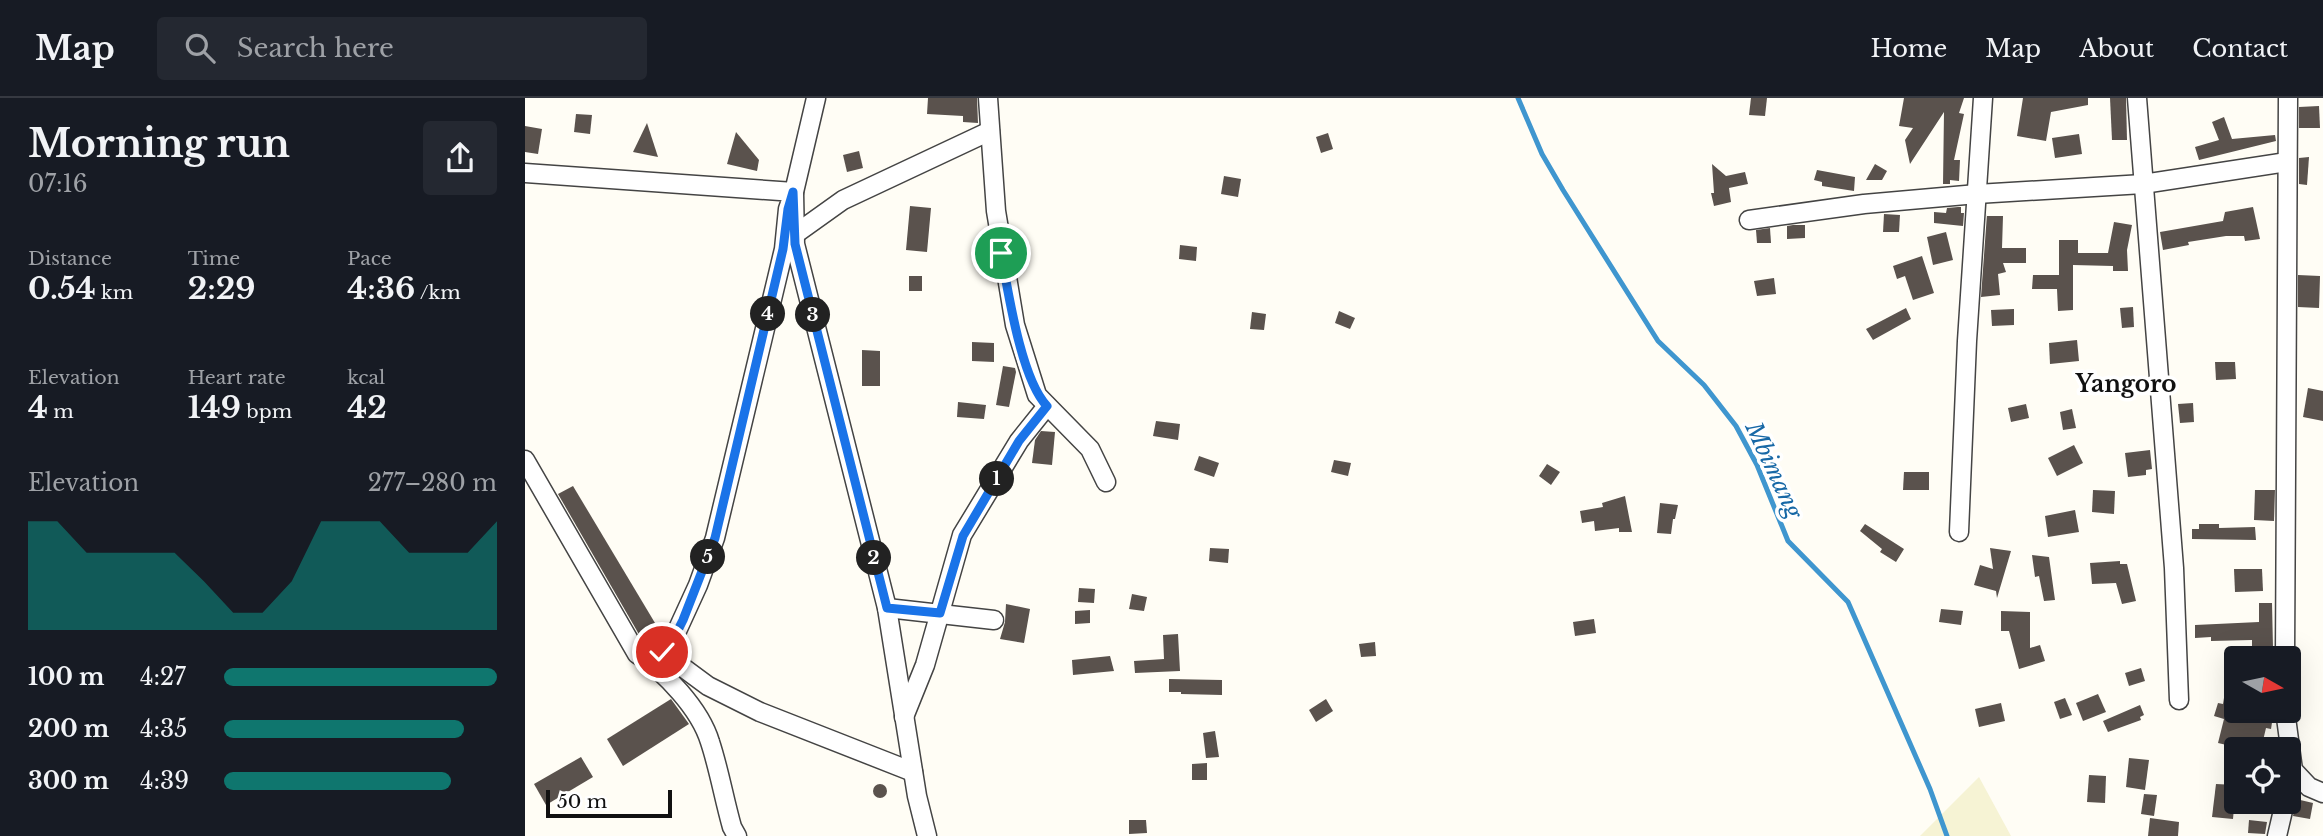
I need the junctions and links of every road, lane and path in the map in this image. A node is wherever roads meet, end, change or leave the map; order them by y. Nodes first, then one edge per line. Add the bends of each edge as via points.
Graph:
1 (816, 98) edge
2 (988, 98) edge
3 (1983, 98) edge
4 (2137, 98) edge
5 (2288, 98) edge
6 (989, 131) junction
7 (2287, 162) junction
8 (525, 173) edge
9 (2143, 184) junction
10 (793, 192) junction
11 (1977, 194) junction
12 (1749, 220) dead end
13 (794, 235) junction
14 (1047, 406) junction
15 (525, 460) edge
16 (1106, 482) dead end
17 (1959, 532) dead end
18 (887, 608) junction
19 (940, 613) junction
20 (994, 620) dead end
21 (2285, 646) edge
22 (656, 657) junction
23 (2179, 700) dead end
24 (904, 717) junction
25 (913, 772) junction
26 (2301, 783) edge
27 (2323, 793) edge
28 (2282, 814) edge
29 (737, 836) edge
30 (927, 836) edge
31 (2277, 836) edge

1 - 10 street
2 - 6 street
3 - 11 street
4 - 9 street
5 - 7 street
6 - 13 street via 843,200
6 - 14 street via 997,223 1015,325 1037,395
7 - 9 street
7 - 21 street
8 - 10 street
9 - 11 street
9 - 23 street via 2174,568
10 - 13 street
10 - 22 street via 715,538 683,620 671,644
11 - 12 street
11 - 17 street
13 - 18 street
14 - 16 street via 1090,449
14 - 19 street via 1019,441 963,536
15 - 22 street via 638,654
18 - 19 street
18 - 24 street
19 - 20 street
19 - 24 street
22 - 25 street via 760,712
22 - 29 street via 710,739
24 - 25 street
25 - 30 street
26 - 27 street
28 - 31 street

